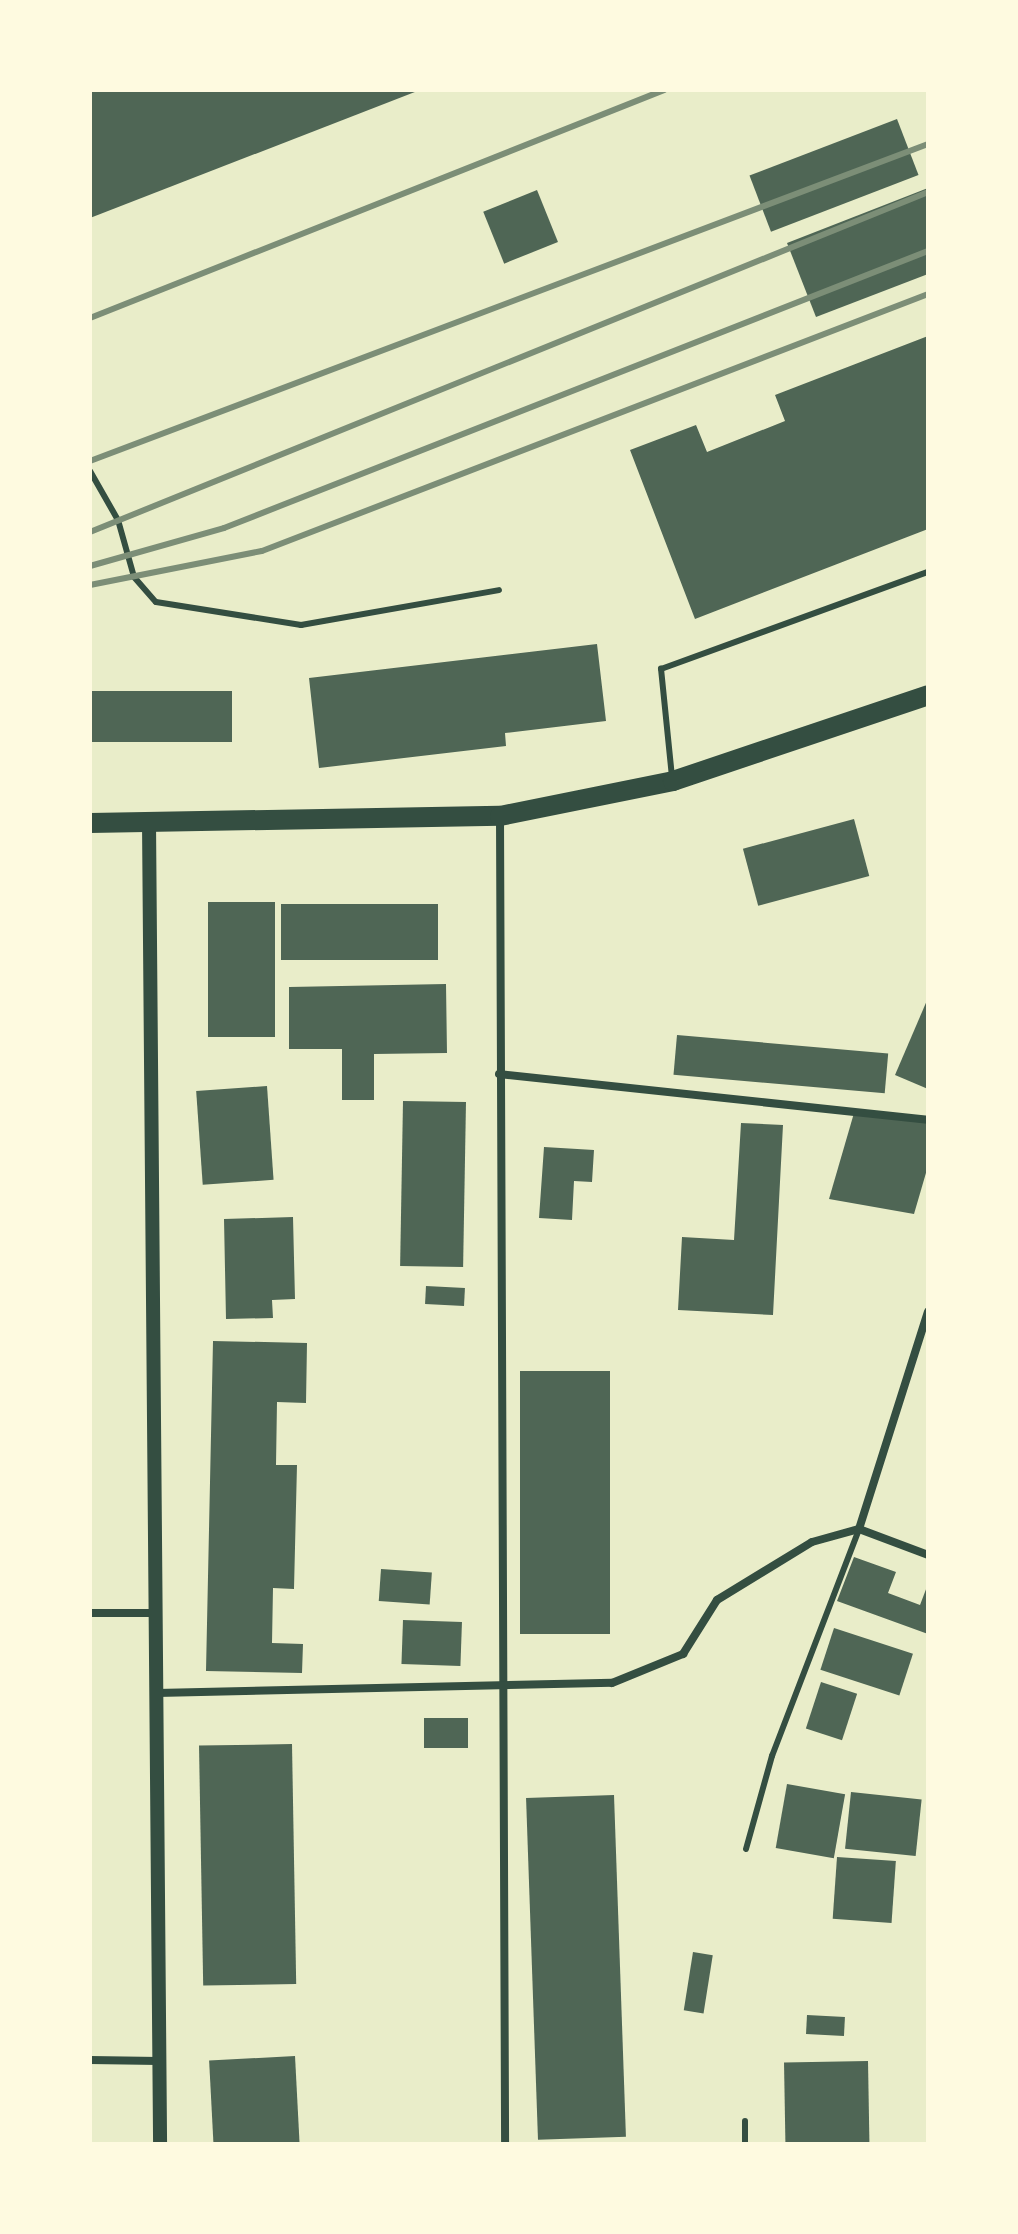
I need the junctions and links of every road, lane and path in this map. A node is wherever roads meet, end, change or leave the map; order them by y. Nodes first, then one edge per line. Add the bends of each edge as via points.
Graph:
1 (90, 471) edge
2 (928, 572) edge
3 (499, 590) dead end
4 (928, 695) edge
5 (673, 781) junction
6 (500, 816) junction
7 (149, 822) junction
8 (90, 823) edge
9 (499, 1074) junction
10 (928, 1120) edge
11 (928, 1312) edge
12 (859, 1529) junction
13 (928, 1555) edge
14 (90, 1613) edge
15 (156, 1613) junction
16 (509, 1687) junction
17 (157, 1693) junction
18 (746, 1849) dead end
19 (90, 2060) edge
20 (159, 2061) junction
21 (745, 2121) dead end
22 (160, 2144) edge
23 (505, 2144) edge
24 (745, 2144) edge

1 - 3 lane via 118,520 134,577 156,602 301,625
2 - 5 lane via 661,669
4 - 5 main road
5 - 6 main road
6 - 7 main road
6 - 9 street
7 - 8 main road
7 - 15 street
9 - 10 street
9 - 16 street
11 - 12 street
12 - 13 street
12 - 16 street via 812,1542 717,1600 683,1654 612,1683
12 - 18 lane via 772,1756
14 - 15 street
15 - 17 street
16 - 17 street
16 - 23 street
17 - 20 street
19 - 20 street
20 - 22 street
21 - 24 lane

